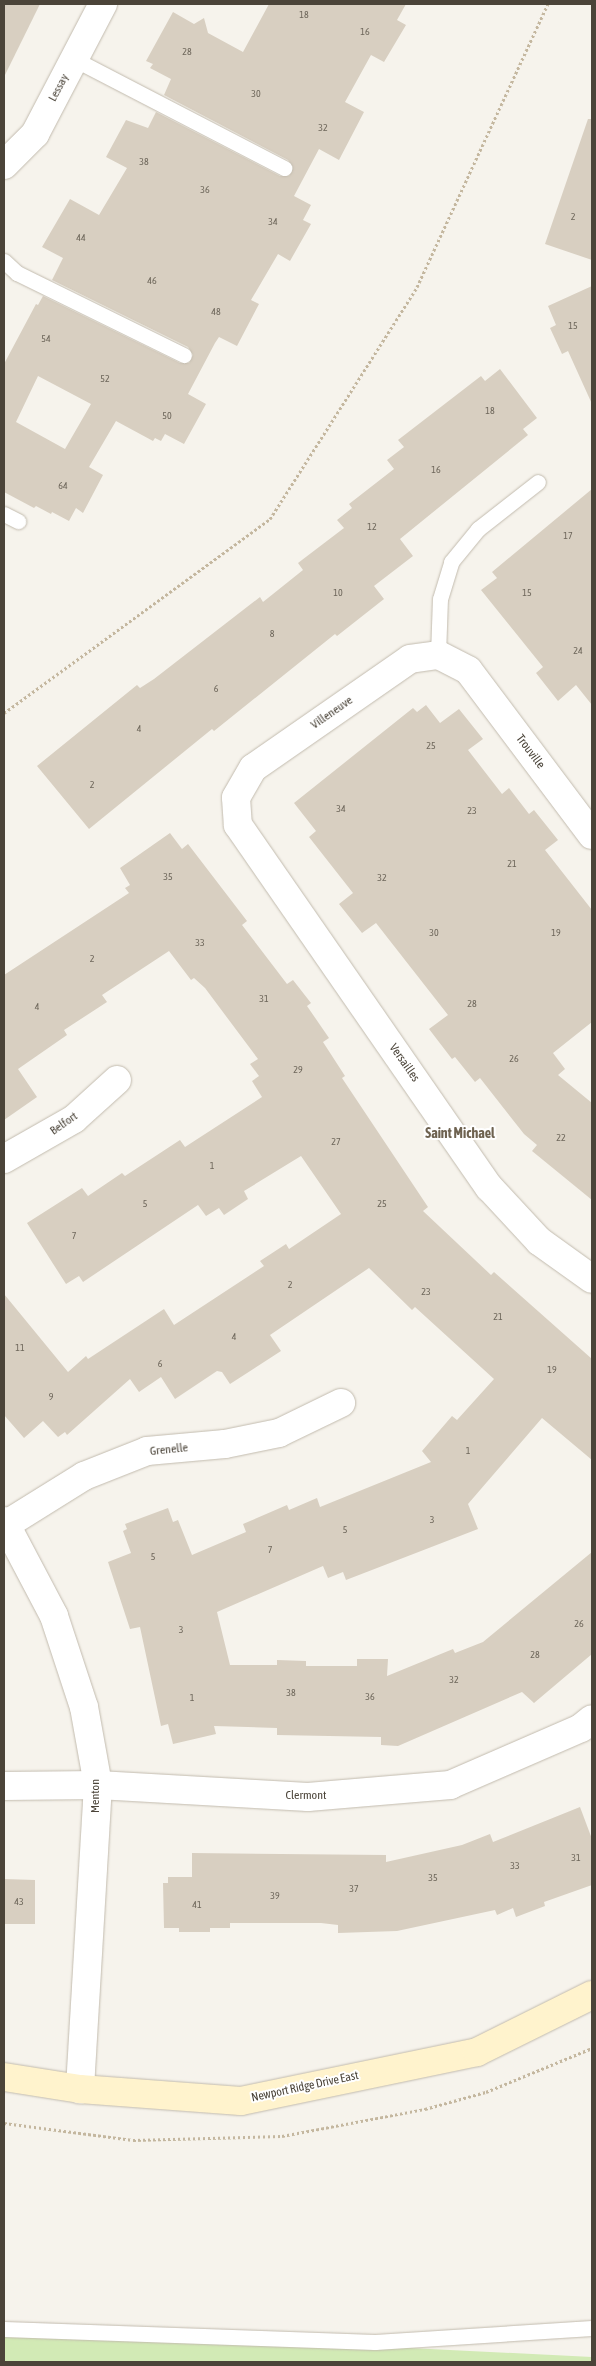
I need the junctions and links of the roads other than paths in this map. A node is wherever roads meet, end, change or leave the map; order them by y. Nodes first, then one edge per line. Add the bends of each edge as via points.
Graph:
1 (103, 4) edge
2 (74, 59) junction
3 (4, 165) edge
4 (284, 168) dead end
5 (4, 261) edge
6 (184, 355) dead end
7 (538, 482) dead end
8 (4, 514) edge
9 (18, 521) dead end
10 (438, 655) junction
11 (238, 825) joint
12 (592, 835) edge
13 (117, 1080) dead end
14 (4, 1158) edge
15 (592, 1279) edge
16 (341, 1403) dead end
17 (6, 1522) edge
18 (592, 1719) edge
19 (98, 1785) junction
20 (4, 1786) edge
21 (592, 1995) edge
22 (4, 2077) edge
23 (80, 2088) junction
24 (592, 2328) edge
25 (4, 2329) edge

1 - 2 street, Lessay
2 - 3 street, Lessay via 35,134
2 - 4 lane
5 - 6 lane via 17,273
7 - 10 lane via 478,529 451,562 440,599
8 - 9 lane
10 - 11 street, Villeneuve via 410,659 253,768 236,798
10 - 12 street, Trouville via 468,670
11 - 15 street, Versailles via 489,1187 539,1241
13 - 14 street, Belfort via 74,1119
16 - 17 street, Grenelle via 279,1433 225,1444 147,1451 84,1476
17 - 19 street, Menton via 54,1616 84,1707
18 - 19 street, Clermont via 581,1728 450,1785 308,1798
19 - 20 street, Clermont
19 - 23 street, Menton
21 - 23 street, Newport Ridge Drive East via 477,2052 241,2101
22 - 23 street, Newport Ridge Drive East
24 - 25 lane via 375,2342

